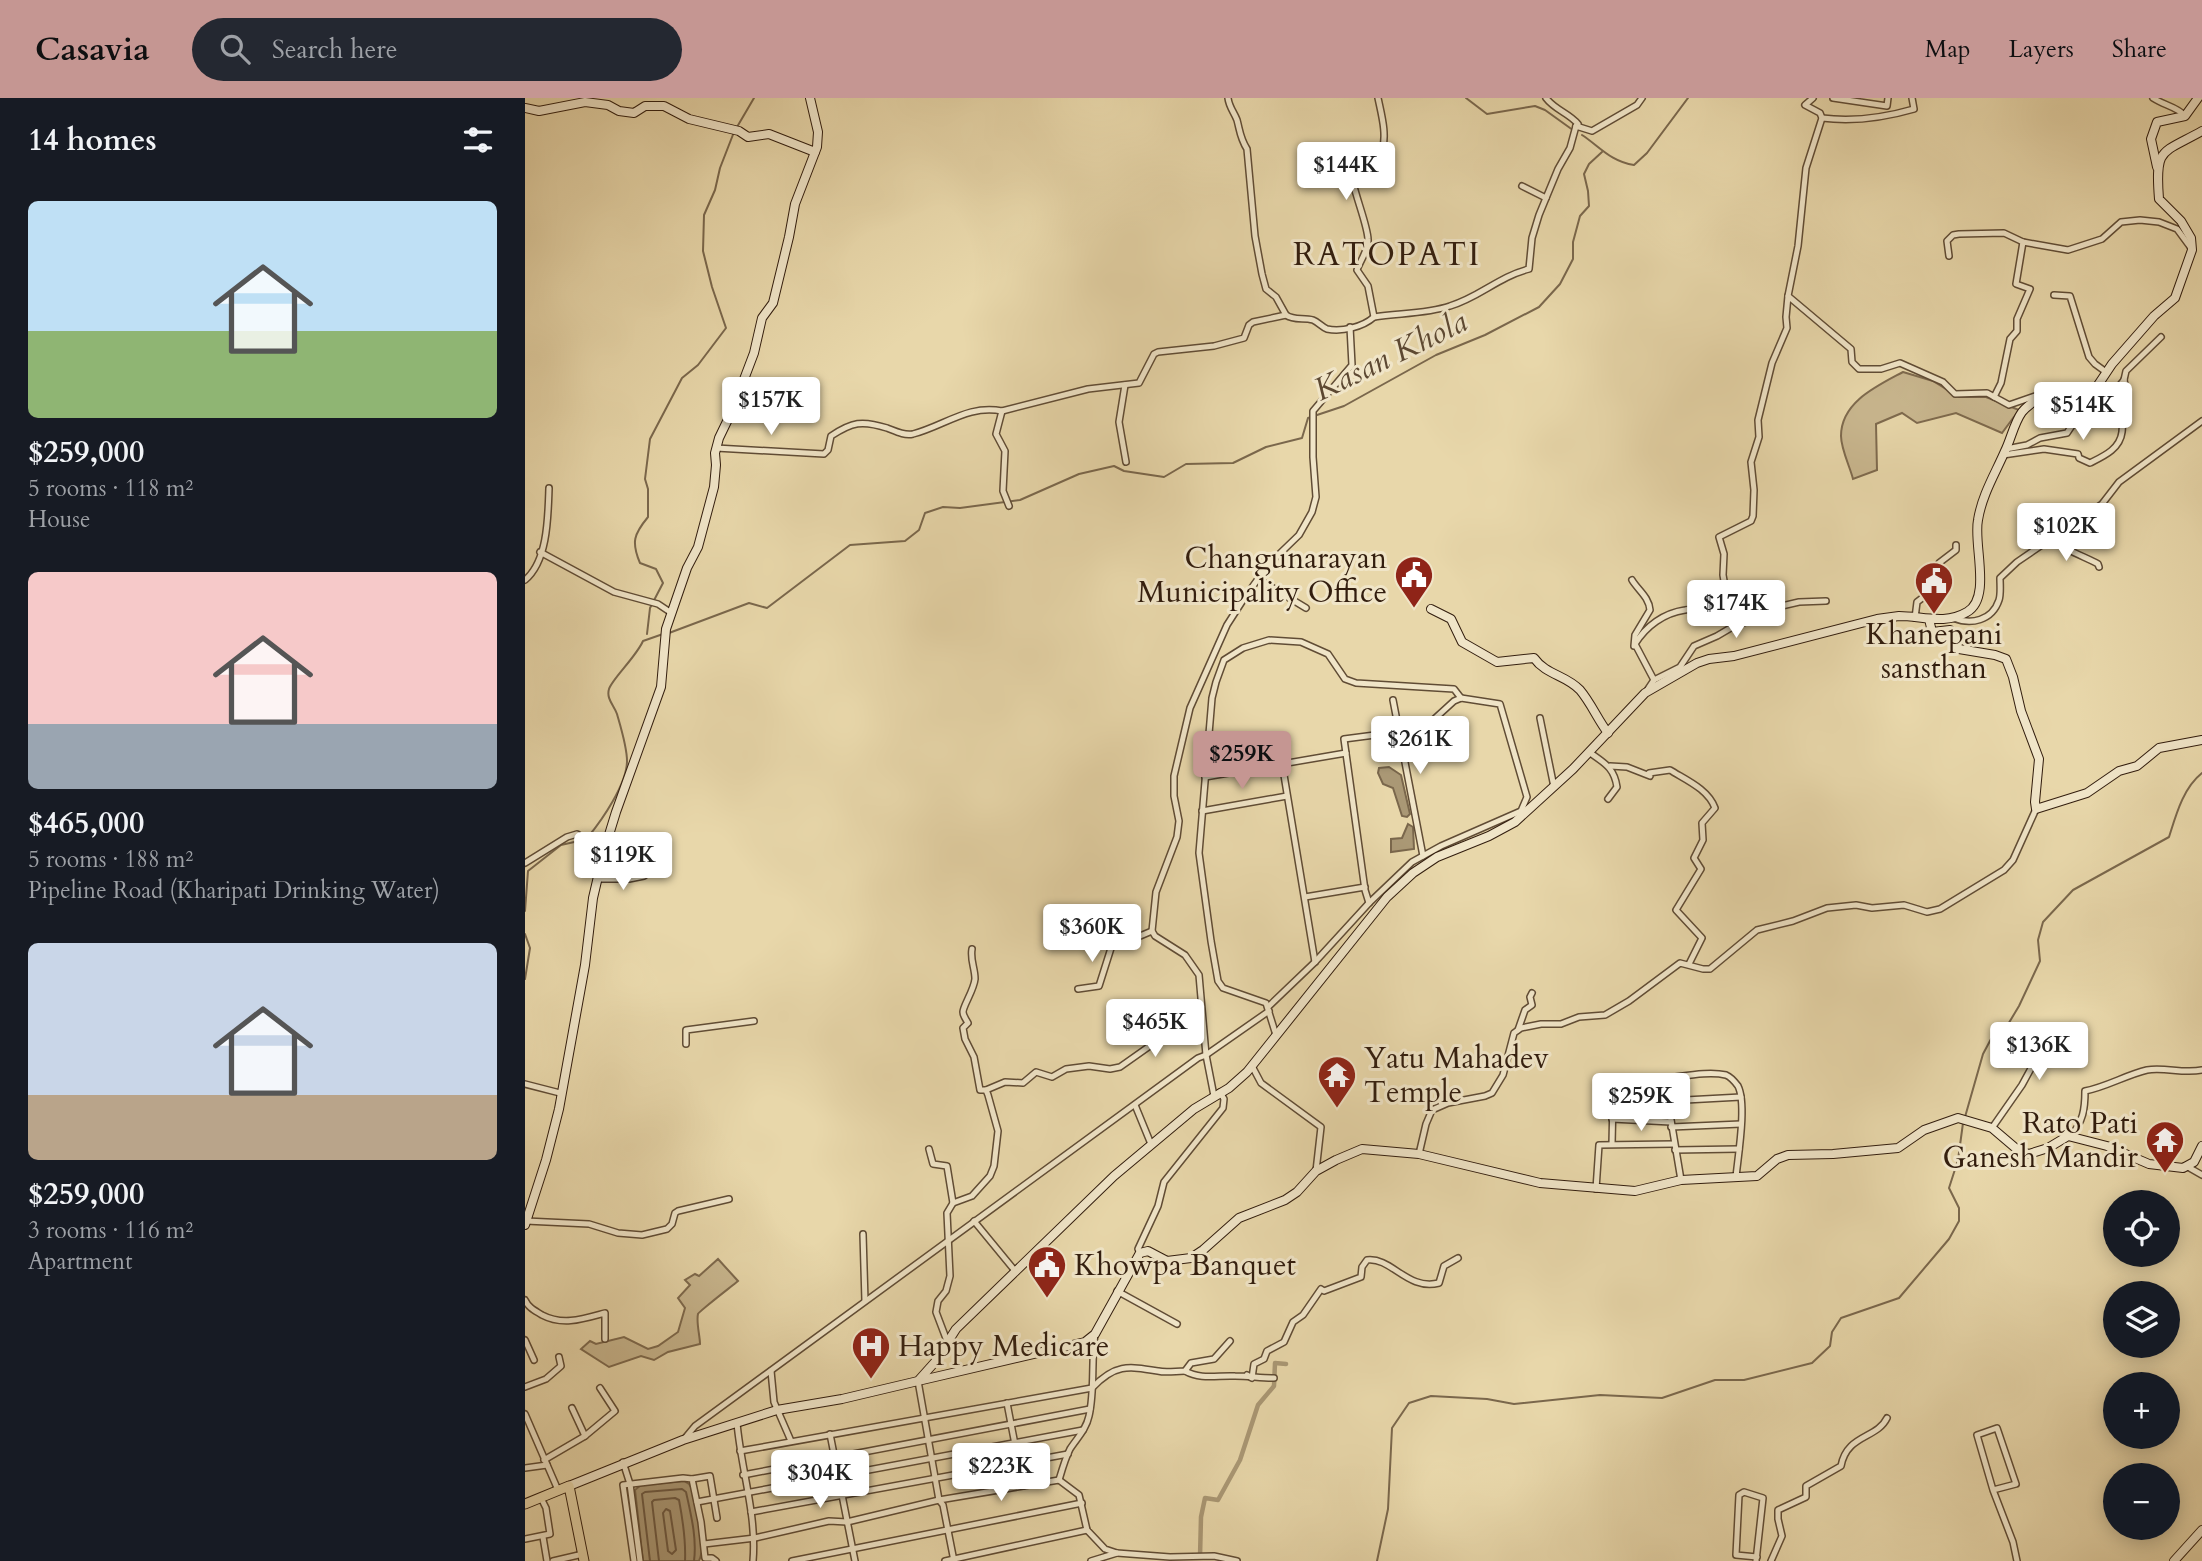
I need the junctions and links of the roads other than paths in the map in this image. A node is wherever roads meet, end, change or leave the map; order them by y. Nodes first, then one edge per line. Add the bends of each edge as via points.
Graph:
1 (810, 98) edge
2 (1228, 98) edge
3 (1378, 98) edge
4 (1546, 98) edge
5 (1642, 98) edge
6 (1800, 98) edge
7 (1813, 98) edge
8 (1833, 98) edge
9 (1888, 98) edge
10 (1912, 98) edge
11 (2153, 98) edge
12 (2198, 98) edge
13 (1805, 105) junction
14 (525, 108) edge
15 (2185, 116) junction
16 (1822, 118) junction
17 (1576, 126) junction
18 (2202, 131) edge
19 (815, 152) junction
20 (2158, 170) junction
21 (1522, 186) dead end
22 (1546, 198) junction
23 (2023, 242) junction
24 (2192, 250) junction
25 (1949, 256) dead end
26 (2054, 295) dead end
27 (1788, 296) junction
28 (1286, 315) junction
29 (1374, 317) junction
30 (1350, 327) junction
31 (2161, 337) dead end
32 (2106, 372) junction
33 (2124, 380) junction
34 (1125, 385) junction
35 (1994, 397) junction
36 (2039, 398) junction
37 (1002, 411) junction
38 (2202, 421) edge
39 (716, 448) junction
40 (2005, 452) junction
41 (1126, 462) dead end
42 (549, 488) dead end
43 (1009, 506) dead end
44 (2049, 540) junction
45 (1956, 545) dead end
46 (540, 552) junction
47 (2099, 567) dead end
48 (1258, 579) junction
49 (525, 580) edge
50 (1632, 580) dead end
51 (1826, 601) dead end
52 (1305, 608) dead end
53 (1430, 609) dead end
54 (670, 612) junction
55 (1915, 618) junction
56 (1953, 618) junction
57 (1929, 620) junction
58 (1636, 648) junction
59 (1654, 680) junction
60 (1645, 693) junction
61 (1461, 698) junction
62 (1393, 701) dead end
63 (1540, 718) dead end
64 (1398, 730) junction
65 (1608, 733) junction
66 (2202, 740) edge
67 (1346, 752) junction
68 (1589, 752) junction
69 (1282, 763) junction
70 (1610, 766) junction
71 (1205, 777) junction
72 (1553, 787) junction
73 (1287, 796) junction
74 (1608, 799) dead end
75 (2036, 809) junction
76 (1202, 811) junction
77 (604, 851) junction
78 (1423, 856) junction
79 (525, 863) edge
80 (644, 876) dead end
81 (597, 879) junction
82 (1365, 887) junction
83 (1305, 897) junction
84 (1369, 903) junction
85 (1152, 930) junction
86 (1066, 934) dead end
87 (1111, 945) junction
88 (972, 949) dead end
89 (1315, 962) junction
90 (1689, 964) junction
91 (1079, 989) dead end
92 (1532, 993) dead end
93 (1201, 1009) junction
94 (1268, 1009) junction
95 (754, 1020) dead end
96 (2072, 1028) dead end
97 (1518, 1030) junction
98 (1276, 1035) junction
99 (686, 1044) dead end
100 (1206, 1055) junction
101 (1252, 1066) junction
102 (2202, 1070) edge
103 (1607, 1077) dead end
104 (1664, 1078) junction
105 (525, 1084) edge
106 (986, 1090) junction
107 (560, 1093) junction
108 (1217, 1094) junction
109 (1741, 1097) junction
110 (1667, 1101) junction
111 (1135, 1105) junction
112 (1612, 1119) junction
113 (1671, 1124) junction
114 (1741, 1124) junction
115 (1992, 1128) junction
116 (2071, 1136) junction
117 (1151, 1144) junction
118 (1612, 1144) junction
119 (2202, 1146) edge
120 (1675, 1147) junction
121 (929, 1149) dead end
122 (1739, 1149) junction
123 (1419, 1154) junction
124 (2188, 1167) junction
125 (1316, 1171) junction
126 (2202, 1175) edge
127 (1736, 1177) junction
128 (1681, 1180) junction
129 (1596, 1189) junction
130 (729, 1199) dead end
131 (953, 1203) junction
132 (974, 1222) junction
133 (526, 1223) edge
134 (863, 1234) dead end
135 (949, 1239) junction
136 (1140, 1253) junction
137 (1458, 1258) dead end
138 (1016, 1272) junction
139 (1117, 1291) junction
140 (525, 1300) edge
141 (865, 1301) junction
142 (526, 1307) edge
143 (1177, 1324) dead end
144 (1095, 1334) junction
145 (605, 1339) dead end
146 (525, 1340) edge
147 (947, 1341) junction
148 (1230, 1341) dead end
149 (559, 1357) dead end
150 (534, 1360) dead end
151 (771, 1371) junction
152 (1185, 1371) junction
153 (1249, 1376) junction
154 (1274, 1378) dead end
155 (918, 1381) junction
156 (525, 1387) edge
157 (600, 1388) dead end
158 (1092, 1388) junction
159 (1007, 1403) junction
160 (572, 1408) dead end
161 (1090, 1409) junction
162 (777, 1410) junction
163 (525, 1414) edge
164 (1887, 1418) dead end
165 (923, 1419) junction
166 (737, 1423) junction
167 (1012, 1423) junction
168 (1083, 1430) junction
169 (830, 1434) junction
170 (585, 1436) junction
171 (683, 1440) junction
172 (791, 1441) junction
173 (927, 1441) junction
174 (1014, 1442) junction
175 (740, 1451) junction
176 (1068, 1454) junction
177 (835, 1457) junction
178 (931, 1459) junction
179 (623, 1462) junction
180 (546, 1463) junction
181 (1018, 1463) junction
182 (525, 1468) edge
183 (743, 1475) junction
184 (838, 1475) junction
185 (935, 1477) junction
186 (692, 1479) junction
187 (1059, 1480) junction
188 (630, 1484) junction
189 (569, 1486) junction
190 (1023, 1486) junction
191 (558, 1490) junction
192 (1993, 1490) junction
193 (747, 1494) junction
194 (842, 1495) junction
195 (541, 1498) junction
196 (714, 1499) junction
197 (939, 1500) junction
198 (697, 1502) junction
199 (1082, 1503) junction
200 (525, 1504) edge
201 (1761, 1508) junction
202 (1778, 1510) junction
203 (751, 1511) junction
204 (717, 1518) dead end
205 (847, 1522) junction
206 (948, 1530) junction
207 (1087, 1530) junction
208 (2202, 1530) edge
209 (543, 1536) junction
210 (755, 1538) junction
211 (525, 1539) edge
212 (704, 1544) junction
213 (852, 1549) junction
214 (1117, 1553) junction
215 (583, 1557) edge
216 (1156, 1558) edge
217 (1757, 1559) edge
218 (954, 1560) edge
219 (547, 1561) edge
220 (553, 1561) edge
221 (634, 1561) edge
222 (640, 1561) edge
223 (716, 1561) edge
224 (753, 1561) edge
225 (792, 1561) edge
226 (855, 1561) edge
227 (945, 1561) edge
228 (1091, 1561) edge
229 (1237, 1561) edge
230 (1771, 1561) edge
231 (2017, 1561) edge
232 (2174, 1561) edge

1 - 19 main road via 818,132
2 - 28 street via 1247,149 1255,236 1266,289
3 - 29 street via 1385,143 1382,153 1352,164 1350,170 1369,242 1357,270 1368,286
4 - 17 street via 1572,117
5 - 17 street via 1592,131
6 - 13 street
7 - 13 street
8 - 9 street via 1887,106
10 - 16 street via 1914,109 1883,118
11 - 15 street
12 - 15 main road
13 - 16 street
14 - 19 main road via 539,111 585,102 634,113 645,106 664,106 689,119 748,137 769,134
15 - 20 main road via 2157,122 2151,139
16 - 27 street via 1805,168
17 - 22 street
18 - 20 main road via 2163,152
19 - 39 main road via 795,204 773,303 762,318 754,353
20 - 24 main road via 2159,199 2181,220
21 - 22 street
22 - 29 street via 1532,238 1529,269 1506,275 1450,307
23 - 24 street via 2068,250 2102,239 2120,222 2140,220 2177,229
23 - 25 street via 2004,233 1956,234 1947,240
23 - 35 street via 2016,284 2030,289
24 - 32 main road via 2175,298
26 - 32 street via 2070,296 2089,357
27 - 35 street via 1851,349 1852,362 1859,369 1900,363 1943,382 1955,394
27 - 58 street via 1787,328 1772,363 1751,462 1753,516 1719,537 1727,598 1715,608 1686,609 1659,619 1644,631
28 - 30 street via 1313,320 1326,329
28 - 34 street via 1252,322 1244,338 1158,352 1139,383
29 - 30 street
30 - 48 street via 1352,365 1313,411 1313,512 1299,535
31 - 33 street via 2126,371
32 - 36 main road via 2098,385 2077,401
33 - 40 street via 2096,414 2077,418 2067,433
33 - 40 street via 2123,434 2105,455 2090,463 2078,454 2044,449
34 - 37 street via 1088,389
34 - 41 street via 1119,422
35 - 36 street via 2009,405
36 - 40 main road via 2022,412
37 - 39 street via 970,411 911,435 860,422 847,425 831,436 824,454
37 - 43 street via 996,434 1005,451 1003,491
38 - 44 street
39 - 54 main road via 714,487 698,547
40 - 56 main road via 1977,521 1978,597 1967,613
42 - 46 street via 547,530
44 - 47 street
44 - 56 street via 2000,578 1999,600 1990,616 1962,622
45 - 55 street via 1940,563 1942,583 1917,602
46 - 49 street
46 - 54 street via 614,592
48 - 52 street
48 - 85 street via 1227,625 1190,708 1174,776 1177,837 1156,892
50 - 58 street via 1647,598 1650,610 1635,635
51 - 59 street via 1773,608 1694,646 1680,667
53 - 65 main road via 1451,619 1462,642 1497,662 1534,658 1542,670 1580,690
54 - 77 main road via 661,687
55 - 57 main road
55 - 60 main road via 1878,619 1709,659
56 - 57 main road
57 - 75 main road via 1932,632 1950,630 1959,649 2006,659 2039,759
58 - 59 street
59 - 60 street
60 - 65 main road
61 - 64 street via 1431,722
61 - 71 street via 1454,689 1356,683 1345,679 1328,654 1301,642 1269,640 1243,648 1224,660 1216,682
61 - 78 street via 1502,706 1527,797 1521,811
62 - 64 street
63 - 72 street
64 - 67 street via 1344,739
64 - 78 street
65 - 68 main road
66 - 75 main road via 2159,748 2137,766 2119,771 2087,793
67 - 69 street
67 - 82 street
68 - 70 street
68 - 72 main road
69 - 71 street
69 - 73 street
70 - 74 street via 1617,786
70 - 90 street via 1650,776 1670,770 1701,789 1715,808 1702,823 1703,840 1695,858 1701,869 1676,910 1702,938
71 - 76 street
72 - 98 main road via 1515,822 1437,858 1405,880
73 - 76 street
73 - 83 street
75 - 90 street via 2004,870 1940,909 1927,912 1903,905 1826,908 1757,930 1710,969
76 - 94 street via 1199,853 1217,981 1223,988 1266,1003
77 - 79 street via 577,834
77 - 81 main road
78 - 84 street
80 - 81 street
81 - 107 main road
82 - 83 street
82 - 84 street
83 - 89 street
84 - 89 street
85 - 87 street
85 - 93 street via 1192,963 1199,975
86 - 87 street
87 - 91 street via 1099,986
88 - 106 street via 975,977 963,1015 968,1023 963,1028 981,1090
89 - 94 street
90 - 97 street via 1677,964 1605,1015
92 - 97 street via 1532,1005 1525,1010
93 - 100 street
93 - 106 street via 1120,1067 1066,1069 1052,1077 1036,1072 1023,1083 1005,1082
94 - 98 street
94 - 100 street
95 - 99 street via 686,1030
96 - 115 street via 2058,1049 2040,1052
97 - 123 street via 1495,1089 1432,1110
98 - 101 main road
100 - 108 street
100 - 111 street
101 - 108 main road
101 - 125 street via 1261,1083 1321,1126
102 - 116 street via 2148,1070 2085,1091 2081,1124
103 - 104 street
104 - 109 street via 1728,1075
104 - 110 street
105 - 107 street
106 - 131 street via 997,1120 994,1166 972,1196
107 - 133 main road via 549,1150
108 - 117 main road
108 - 136 street via 1224,1099 1223,1108 1164,1182
109 - 110 street
109 - 114 street
110 - 112 street via 1613,1099
110 - 113 street
111 - 117 street
111 - 132 street
112 - 113 street
112 - 118 street
113 - 114 street
113 - 120 street
114 - 122 street
115 - 116 main road via 2029,1154
115 - 127 main road via 1958,1118 1924,1130 1898,1148 1788,1155 1760,1175
116 - 124 main road via 2149,1164
117 - 138 main road
118 - 120 street
118 - 129 street via 1597,1150
119 - 124 main road
120 - 122 street
120 - 128 street
121 - 131 street via 933,1164 947,1166
122 - 127 street
123 - 125 main road via 1362,1149
123 - 129 main road via 1541,1183
124 - 126 street
125 - 136 main road via 1292,1196 1239,1218 1191,1258 1167,1261 1148,1251
127 - 128 main road
128 - 129 main road via 1635,1191
130 - 133 street via 678,1211 667,1229 642,1235 589,1224
131 - 135 street via 947,1213
132 - 135 street
132 - 138 street
134 - 141 street
135 - 141 street
135 - 147 street via 949,1284 936,1312
136 - 139 main road
137 - 153 street via 1444,1266 1439,1283 1433,1285 1418,1284 1376,1260 1367,1260 1361,1277 1321,1289 1293,1322 1284,1342 1267,1351
138 - 147 main road
139 - 143 street
139 - 144 main road
140 - 142 street
141 - 151 street
142 - 145 street via 563,1322 605,1313
144 - 155 main road via 1074,1346
144 - 158 street
146 - 150 street
147 - 155 main road
148 - 152 street via 1213,1359 1191,1363
149 - 156 street via 561,1366 551,1375
151 - 162 street
151 - 171 street via 695,1426
152 - 153 street
152 - 158 street via 1121,1368
153 - 154 street
155 - 162 main road
155 - 165 street
157 - 170 street via 615,1411
158 - 159 street
158 - 161 street
159 - 165 street
159 - 167 street
160 - 170 street
161 - 167 street
161 - 168 street
162 - 166 main road
162 - 172 street
163 - 180 street
164 - 202 street via 1884,1425 1843,1454 1841,1466 1806,1486 1807,1497
165 - 169 street
165 - 173 street
166 - 171 main road
166 - 175 street
167 - 173 street
167 - 174 street
168 - 174 street
168 - 176 street
169 - 172 street
169 - 177 street
170 - 180 street
171 - 179 main road
172 - 175 street
173 - 177 street
173 - 178 street
174 - 178 street
174 - 181 street
175 - 183 street
176 - 181 street
176 - 187 street
177 - 183 street
177 - 184 street
178 - 184 street
178 - 185 street
179 - 188 street
179 - 189 main road
180 - 182 street
180 - 191 street
181 - 185 street
181 - 190 street
183 - 193 street
184 - 193 street
184 - 194 street
185 - 194 street
185 - 197 street
186 - 188 street
186 - 196 street via 710,1476
186 - 198 street
187 - 190 street
187 - 199 street via 1079,1495
188 - 221 street via 624,1485
188 - 222 street
189 - 191 main road
189 - 215 main road
190 - 197 street
191 - 195 main road
192 - 192 street via 1977,1435 1997,1428 2015,1484
192 - 231 street
193 - 196 street
193 - 203 street
194 - 203 street
194 - 205 street
195 - 200 main road
195 - 209 street via 550,1534
196 - 198 street
196 - 204 street
197 - 205 street
197 - 206 street
198 - 212 street
199 - 206 street
199 - 207 street
201 - 202 street
201 - 217 street
201 - 217 street via 1759,1495 1739,1495 1736,1555
202 - 230 street via 1782,1536
203 - 210 street
205 - 210 street via 829,1521
205 - 213 street
206 - 213 street
206 - 218 street
207 - 214 street via 1105,1549
207 - 218 street
208 - 232 main road
209 - 211 street
209 - 219 street
210 - 212 street
210 - 224 street
212 - 223 street via 705,1558
213 - 225 street
213 - 226 street
214 - 216 street
214 - 228 street
215 - 220 street
216 - 229 street via 1214,1556
218 - 227 street

